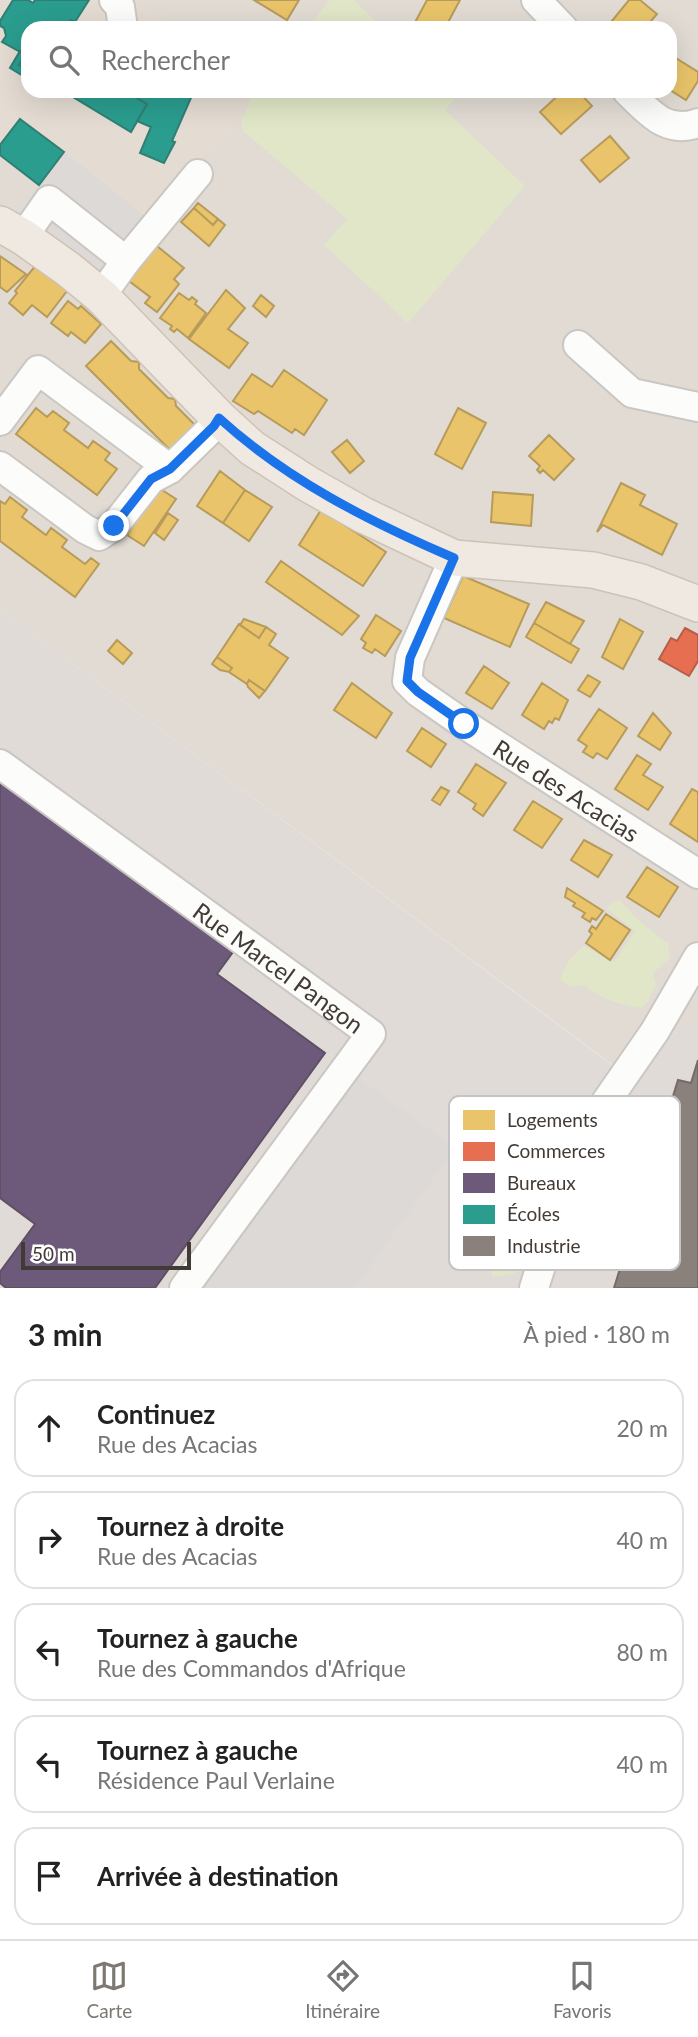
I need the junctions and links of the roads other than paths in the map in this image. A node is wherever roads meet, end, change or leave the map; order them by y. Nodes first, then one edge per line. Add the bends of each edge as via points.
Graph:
1 (114, 0) edge
2 (536, 0) edge
3 (122, 21) edge
4 (556, 21) edge
5 (635, 98) edge
6 (698, 123) edge
7 (198, 174) dead end
8 (12, 231) edge
9 (126, 261) junction
10 (101, 296) junction
11 (578, 345) dead end
12 (698, 407) edge
13 (219, 418) junction
14 (0, 421) edge
15 (0, 466) edge
16 (170, 469) junction
17 (454, 558) junction
18 (698, 604) edge
19 (0, 764) edge
20 (698, 874) edge
21 (698, 957) edge
22 (611, 1096) edge
23 (540, 1270) edge
24 (184, 1288) edge
25 (534, 1288) edge

1 - 3 street
2 - 4 street
5 - 6 street via 666,125
7 - 9 street
8 - 9 street via 48,200
8 - 10 main road
9 - 10 street
10 - 13 main road
11 - 12 street via 632,393
13 - 16 street
13 - 17 main road via 252,448 308,485
14 - 16 street via 38,370
15 - 16 street via 99,536 114,526 151,479
17 - 18 main road via 593,570
17 - 20 street, Rue des Acacias via 410,658 407,681 464,724
19 - 24 street, Rue Marcel Pangon via 371,1034
21 - 22 street
23 - 25 street

